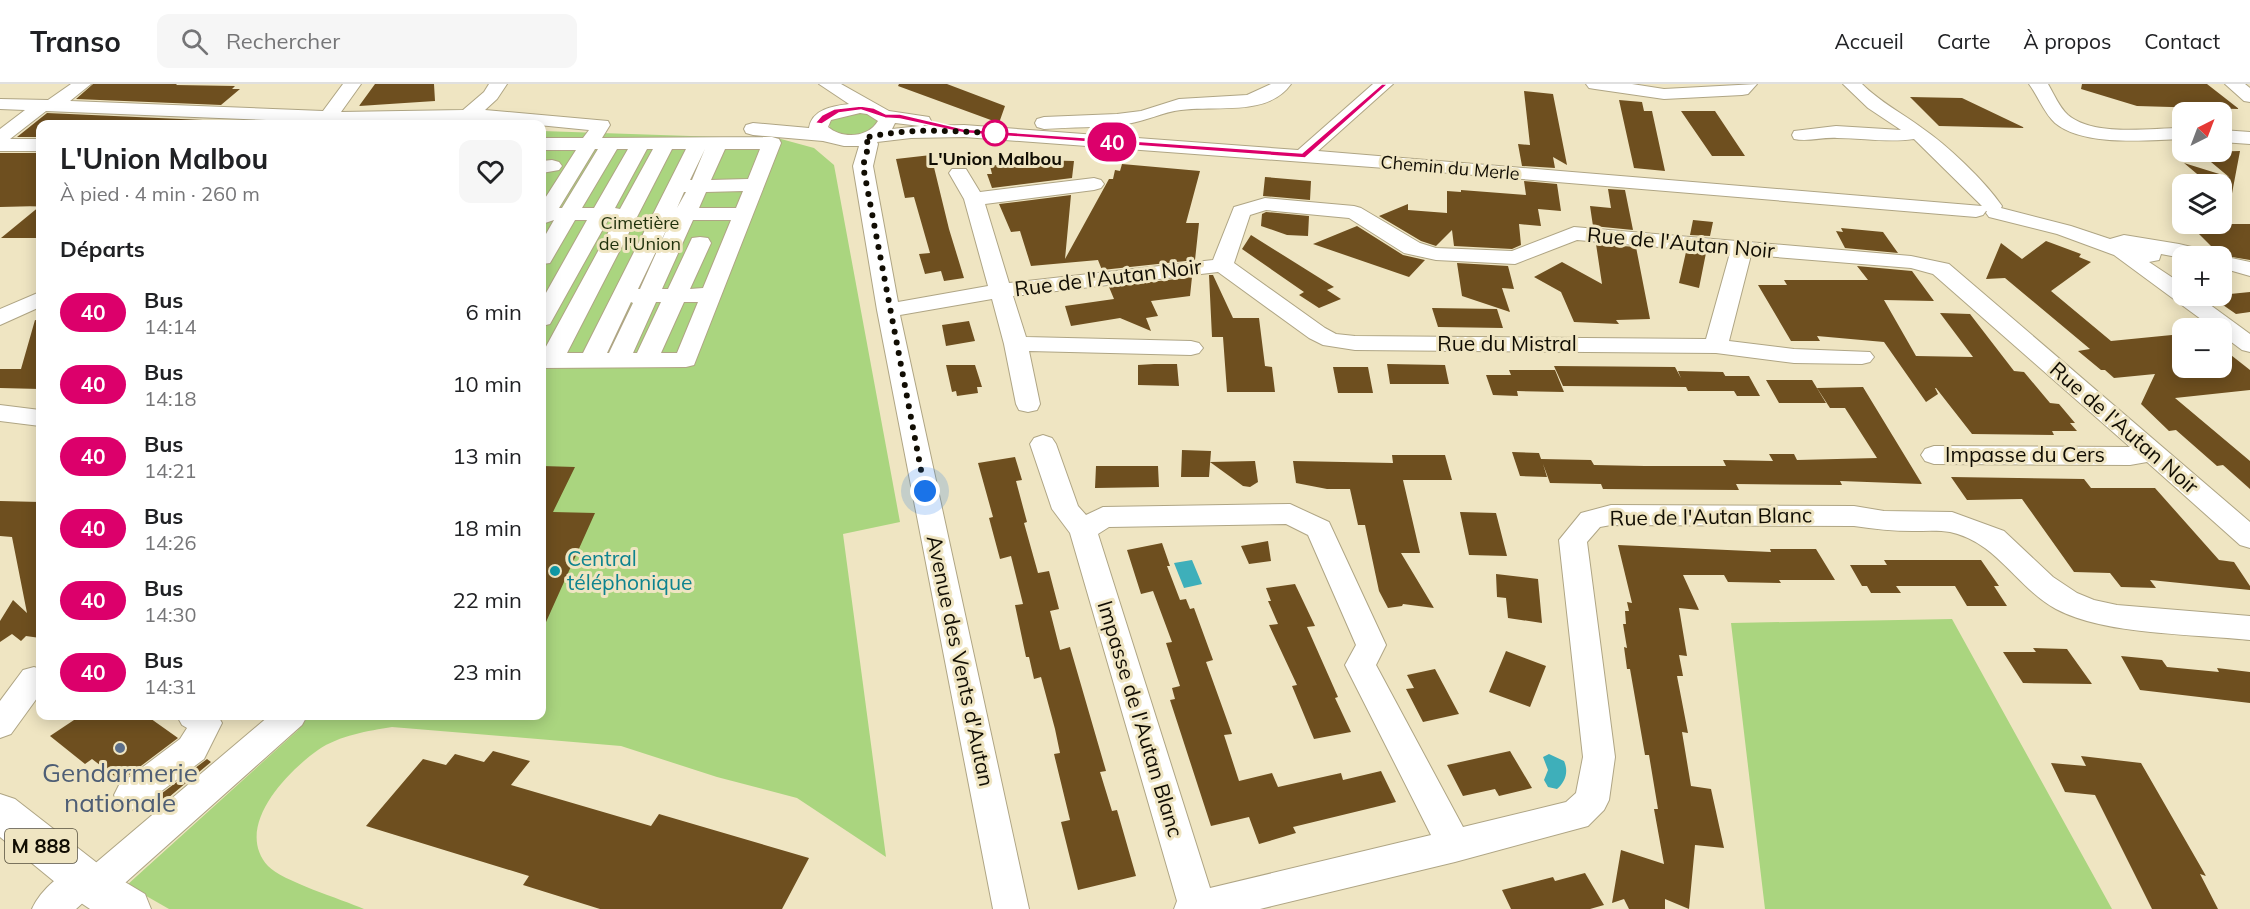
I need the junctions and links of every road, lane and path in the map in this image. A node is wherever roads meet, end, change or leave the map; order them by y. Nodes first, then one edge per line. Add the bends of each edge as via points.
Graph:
1 (82, 84) edge
2 (352, 84) edge
3 (822, 84) edge
4 (828, 84) edge
5 (1282, 84) edge
6 (1384, 84) edge
7 (1595, 84) edge
8 (1748, 84) edge
9 (1852, 84) edge
10 (2038, 84) edge
11 (2234, 84) edge
12 (495, 89) edge
13 (2250, 97) edge
14 (0, 104) edge
15 (47, 106) junction
16 (173, 112) junction
17 (878, 113) junction
18 (1142, 116) junction
19 (328, 117) junction
20 (476, 118) edge
21 (162, 120) edge
22 (386, 120) edge
23 (440, 120) edge
24 (523, 120) edge
25 (826, 126) junction
26 (964, 131) junction
27 (1918, 133) junction
28 (2172, 134) edge
29 (1022, 135) junction
30 (1802, 135) dead end
31 (2232, 137) edge
32 (0, 138) edge
33 (546, 138) edge
34 (867, 138) junction
35 (2250, 138) edge
36 (640, 143) junction
37 (1141, 144) junction
38 (0, 145) edge
39 (36, 145) edge
40 (1305, 156) junction
41 (546, 163) edge
42 (863, 166) junction
43 (959, 173) dead end
44 (1094, 184) dead end
45 (729, 196) junction
46 (974, 200) junction
47 (568, 204) edge
48 (1983, 208) junction
49 (641, 242) junction
50 (673, 244) junction
51 (1742, 248) junction
52 (2172, 250) edge
53 (2136, 251) junction
54 (2172, 254) edge
55 (2232, 264) edge
56 (1222, 265) junction
57 (2250, 268) edge
58 (2172, 287) edge
59 (1001, 291) junction
60 (711, 295) junction
61 (648, 296) junction
62 (36, 301) edge
63 (546, 301) edge
64 (2198, 306) edge
65 (888, 310) junction
66 (0, 318) edge
67 (668, 328) junction
68 (1016, 344) junction
69 (2250, 345) edge
70 (1716, 346) junction
71 (1191, 348) dead end
72 (1862, 357) dead end
73 (618, 360) junction
74 (546, 361) edge
75 (1029, 404) dead end
76 (0, 413) edge
77 (36, 418) edge
78 (1044, 444) dead end
79 (2152, 453) junction
80 (1934, 455) dead end
81 (1083, 530) junction
82 (2250, 538) edge
83 (2250, 628) edge
84 (36, 677) edge
85 (36, 678) edge
86 (0, 693) edge
87 (200, 720) edge
88 (287, 720) edge
89 (0, 725) edge
90 (131, 795) dead end
91 (0, 812) edge
92 (1455, 846) junction
93 (102, 892) edge
94 (50, 909) edge
95 (1011, 909) edge
96 (1196, 909) edge

1 - 15 street
2 - 19 street
3 - 25 street
4 - 17 street
5 - 18 street via 1252,101 1167,106
6 - 40 street
7 - 8 street via 1664,94 1742,90
9 - 27 street via 1867,101
10 - 28 street via 2056,113 2078,127 2095,132
11 - 13 street
12 - 20 street via 492,109
14 - 15 street
15 - 16 street
15 - 32 street
16 - 19 street
16 - 21 street
17 - 25 street via 848,109
17 - 26 street, Chemin du Merle
17 - 34 street via 887,121 885,127
18 - 29 street via 1038,124
18 - 37 street
19 - 22 street
20 - 23 street
20 - 24 street
25 - 34 street, Chemin du Merle via 850,140
25 - 42 street
25 - 45 street
26 - 29 street, Chemin du Merle
26 - 34 street, Chemin du Merle
27 - 30 street via 1893,137 1836,132
27 - 48 street via 1975,184
29 - 37 street, Chemin du Merle
31 - 35 street
33 - 47 street
34 - 42 street, Avenue des Vents d'Autan
36 - 47 street
36 - 47 street
36 - 49 street
37 - 40 street, Chemin du Merle
38 - 39 street
40 - 48 street, Chemin du Merle via 1935,208
41 - 47 street
42 - 65 street, Avenue des Vents d'Autan
43 - 46 street
44 - 46 street
45 - 47 street
45 - 49 street
45 - 49 street
45 - 49 street
45 - 50 street
45 - 60 street
45 - 67 street via 678,293
46 - 59 street
47 - 49 street
47 - 49 street
47 - 63 street
48 - 53 street, Chemin du Merle
49 - 50 street
49 - 50 street
49 - 61 street
49 - 73 street
49 - 74 street
49 - 74 street
50 - 61 street
51 - 56 street, Rue de l'Autan Noir via 1574,233 1515,258 1436,254 1412,248 1354,212 1265,204 1241,211
51 - 70 street
51 - 79 street, Rue de l'Autan Noir via 1911,262 1941,269
52 - 53 street, Chemin du Merle
53 - 54 street, Chemin du Merle
53 - 58 street via 2136,263
55 - 57 street
56 - 59 street, Rue de l'Autan Noir
56 - 70 street, Rue du Mistral via 1331,340
59 - 65 street, Rue de l'Autan Noir
59 - 68 street
60 - 67 street
60 - 67 street via 686,360
61 - 67 street
61 - 73 street
62 - 66 street
64 - 69 street
65 - 95 street, Avenue des Vents d'Autan
67 - 73 street
68 - 71 street
68 - 75 street
70 - 72 street, Rue du Mistral via 1794,356
76 - 77 street
78 - 81 street, Impasse de l'Autan Blanc via 1066,509
79 - 80 street, Impasse du Cers
79 - 82 street, Rue de l'Autan Noir
81 - 92 street via 1102,517 1290,514 1319,530 1371,645 1360,665
81 - 96 street, Impasse de l'Autan Blanc
83 - 92 street, Rue de l'Autan Blanc via 2117,616 2067,602 2043,585 1994,538 1952,522 1884,521 1854,516 1611,515 1592,520 1573,540 1599,757 1592,800 1576,815
84 - 86 street
85 - 89 street
87 - 90 street via 206,723 192,749
88 - 93 street
91 - 93 main road, M 888
92 - 96 street, Rue de l'Autan Blanc
93 - 94 street

